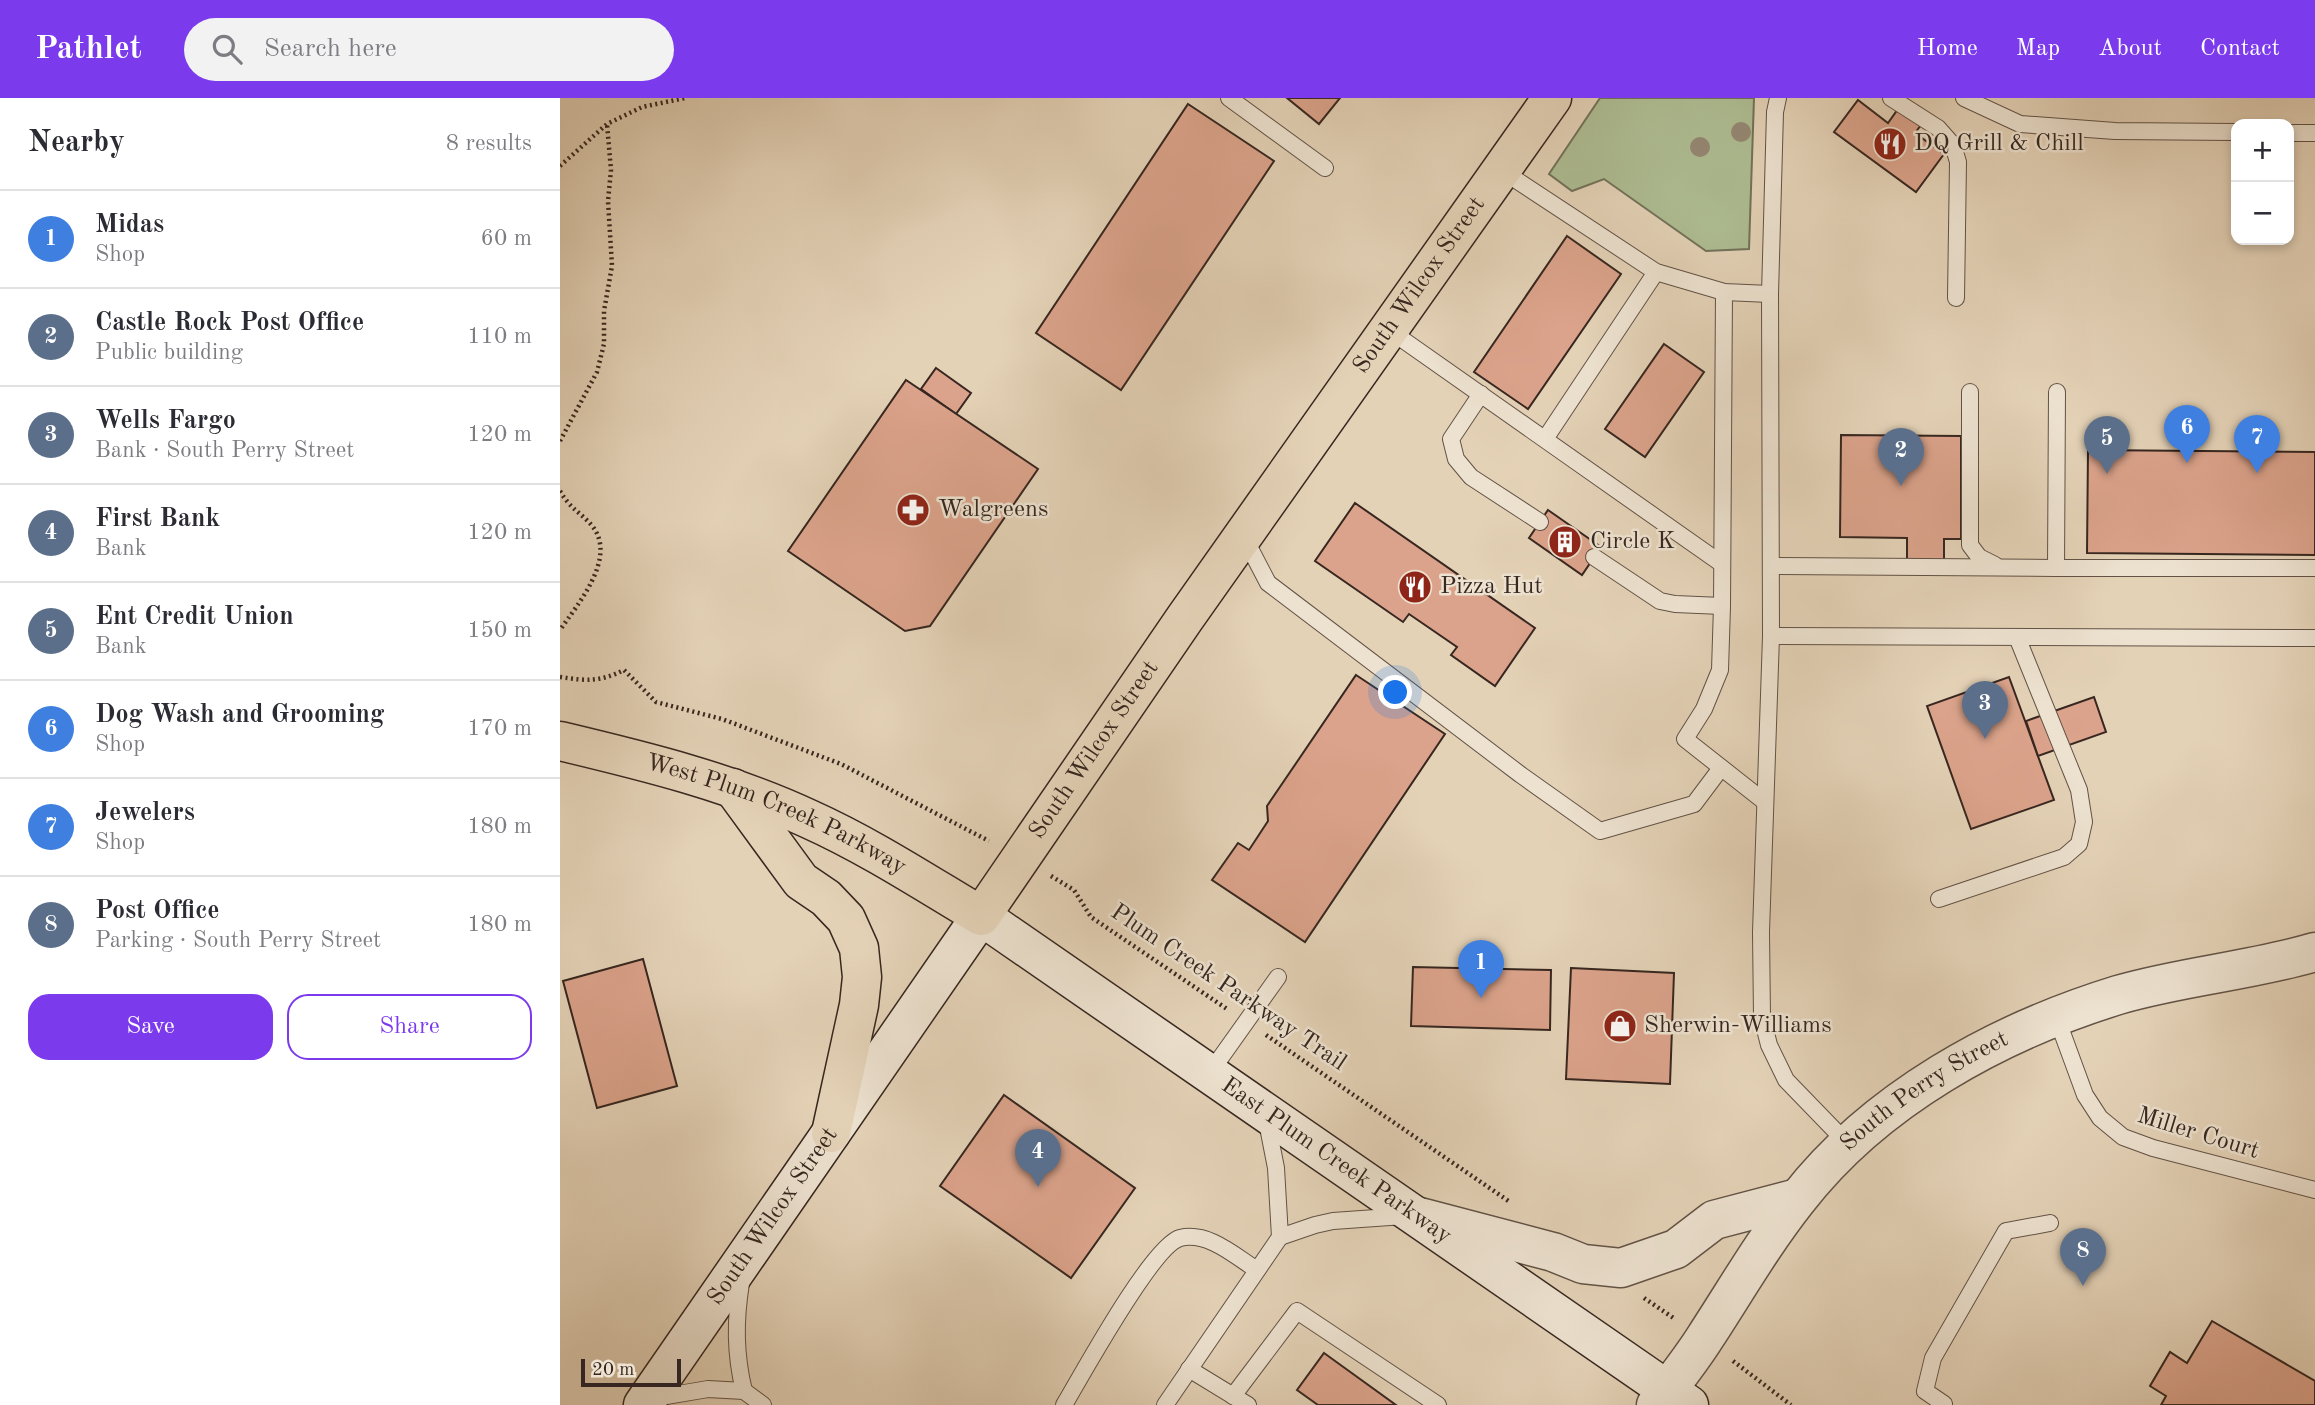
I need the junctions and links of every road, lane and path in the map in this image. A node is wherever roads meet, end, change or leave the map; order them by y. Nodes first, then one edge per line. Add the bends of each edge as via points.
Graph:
1 (685, 98) edge
2 (1229, 98) edge
3 (1552, 98) edge
4 (1778, 98) edge
5 (1891, 98) edge
6 (1964, 98) edge
7 (607, 124) junction
8 (2231, 132) edge
9 (2294, 133) edge
10 (2315, 133) edge
11 (560, 166) edge
12 (1325, 168) dead end
13 (1501, 170) junction
14 (1656, 272) junction
15 (1724, 292) junction
16 (1770, 294) junction
17 (1956, 298) dead end
18 (1389, 330) junction
19 (1970, 392) dead end
20 (2057, 392) dead end
21 (1481, 394) junction
22 (1545, 439) junction
23 (560, 441) edge
24 (560, 491) edge
25 (1540, 522) dead end
26 (1244, 537) junction
27 (1594, 557) dead end
28 (1722, 564) junction
29 (1771, 566) junction
30 (2000, 567) junction
31 (2056, 568) junction
32 (2315, 568) edge
33 (1722, 606) junction
34 (560, 630) edge
35 (1771, 636) junction
36 (2017, 637) junction
37 (2315, 638) edge
38 (560, 677) edge
39 (560, 741) edge
40 (1721, 768) junction
41 (733, 788) junction
42 (1765, 802) junction
43 (1019, 858) junction
44 (1939, 899) dead end
45 (981, 916) junction
46 (2315, 952) edge
47 (1278, 977) dead end
48 (2056, 1016) junction
49 (1245, 1021) junction
50 (1209, 1074) junction
51 (1265, 1112) junction
52 (831, 1133) junction
53 (1848, 1144) junction
54 (2315, 1190) edge
55 (1798, 1198) junction
56 (1514, 1204) dead end
57 (1414, 1215) junction
58 (2050, 1223) dead end
59 (1279, 1237) junction
60 (744, 1258) junction
61 (1620, 1268) junction
62 (1257, 1270) junction
63 (1704, 1340) junction
64 (1189, 1369) junction
65 (744, 1391) junction
66 (1233, 1396) junction
67 (1671, 1400) edge
68 (645, 1402) edge
69 (1944, 1404) edge
70 (763, 1405) edge
71 (1064, 1405) edge
72 (1165, 1405) edge
73 (1248, 1405) edge
74 (1438, 1405) edge
75 (1791, 1405) edge

1 - 7 path via 642,107
2 - 12 lane
3 - 13 main road, South Wilcox Street
4 - 16 lane
5 - 17 lane via 1938,128 1953,145 1958,162
6 - 8 lane via 2020,124
7 - 11 path
7 - 23 path via 612,266 604,344 597,372
9 - 10 lane
13 - 14 lane
13 - 18 main road, South Wilcox Street
14 - 15 lane
14 - 22 lane
15 - 16 lane
15 - 28 lane
16 - 29 lane
18 - 21 lane
18 - 26 main road, South Wilcox Street
19 - 30 lane via 1970,545 1979,557
20 - 31 lane
21 - 22 lane
21 - 25 lane via 1451,439 1456,459 1471,477
22 - 28 lane
24 - 34 path via 594,529 600,543 592,583
26 - 40 lane via 1268,583 1600,831 1695,804
26 - 43 main road, South Wilcox Street
27 - 33 lane via 1660,601
28 - 33 lane
29 - 30 lane
29 - 35 lane
30 - 31 lane
31 - 32 lane
33 - 40 lane via 1720,670 1704,709 1685,738
35 - 36 lane
35 - 42 lane
36 - 37 lane
36 - 44 lane via 2079,790 2084,822 2080,844 2064,858
38 - 43 path, Plum Creek Parkway Trail via 606,679 624,670 656,702 722,719 841,764
39 - 41 main road, West Plum Creek Parkway
40 - 42 lane
41 - 45 main road, West Plum Creek Parkway via 870,849
41 - 52 main road via 801,881 846,919 859,948 859,1005
42 - 53 lane via 1762,1017 1786,1080
43 - 45 main road, South Wilcox Street
43 - 49 path, Plum Creek Parkway Trail via 1074,890 1091,917
45 - 50 main road, East Plum Creek Parkway
45 - 52 main road, South Wilcox Street
46 - 48 main road, South Perry Street via 2120,995
47 - 49 lane
48 - 53 main road, South Perry Street via 1937,1077
48 - 54 lane, Miller Court via 2085,1095 2099,1118 2123,1137
49 - 50 lane
49 - 56 path, Plum Creek Parkway Trail
50 - 51 main road, East Plum Creek Parkway
51 - 57 main road, East Plum Creek Parkway
51 - 59 lane via 1276,1168
52 - 60 main road, South Wilcox Street
53 - 55 main road, South Perry Street
55 - 61 main road via 1714,1220 1676,1249
55 - 63 main road, South Perry Street
57 - 59 lane via 1332,1221
57 - 61 main road via 1583,1264
57 - 67 main road, East Plum Creek Parkway
58 - 69 lane via 2006,1231 1933,1359 1925,1391
59 - 62 lane
60 - 65 lane via 736,1340
60 - 68 main road, South Wilcox Street
61 - 63 path via 1625,1285
62 - 64 lane
62 - 71 lane via 1214,1242 1195,1237 1167,1245 1125,1301
63 - 67 main road, South Perry Street
63 - 75 path
64 - 66 lane
64 - 72 lane
65 - 68 lane via 708,1389
65 - 70 lane
66 - 73 lane
66 - 74 lane via 1297,1311

